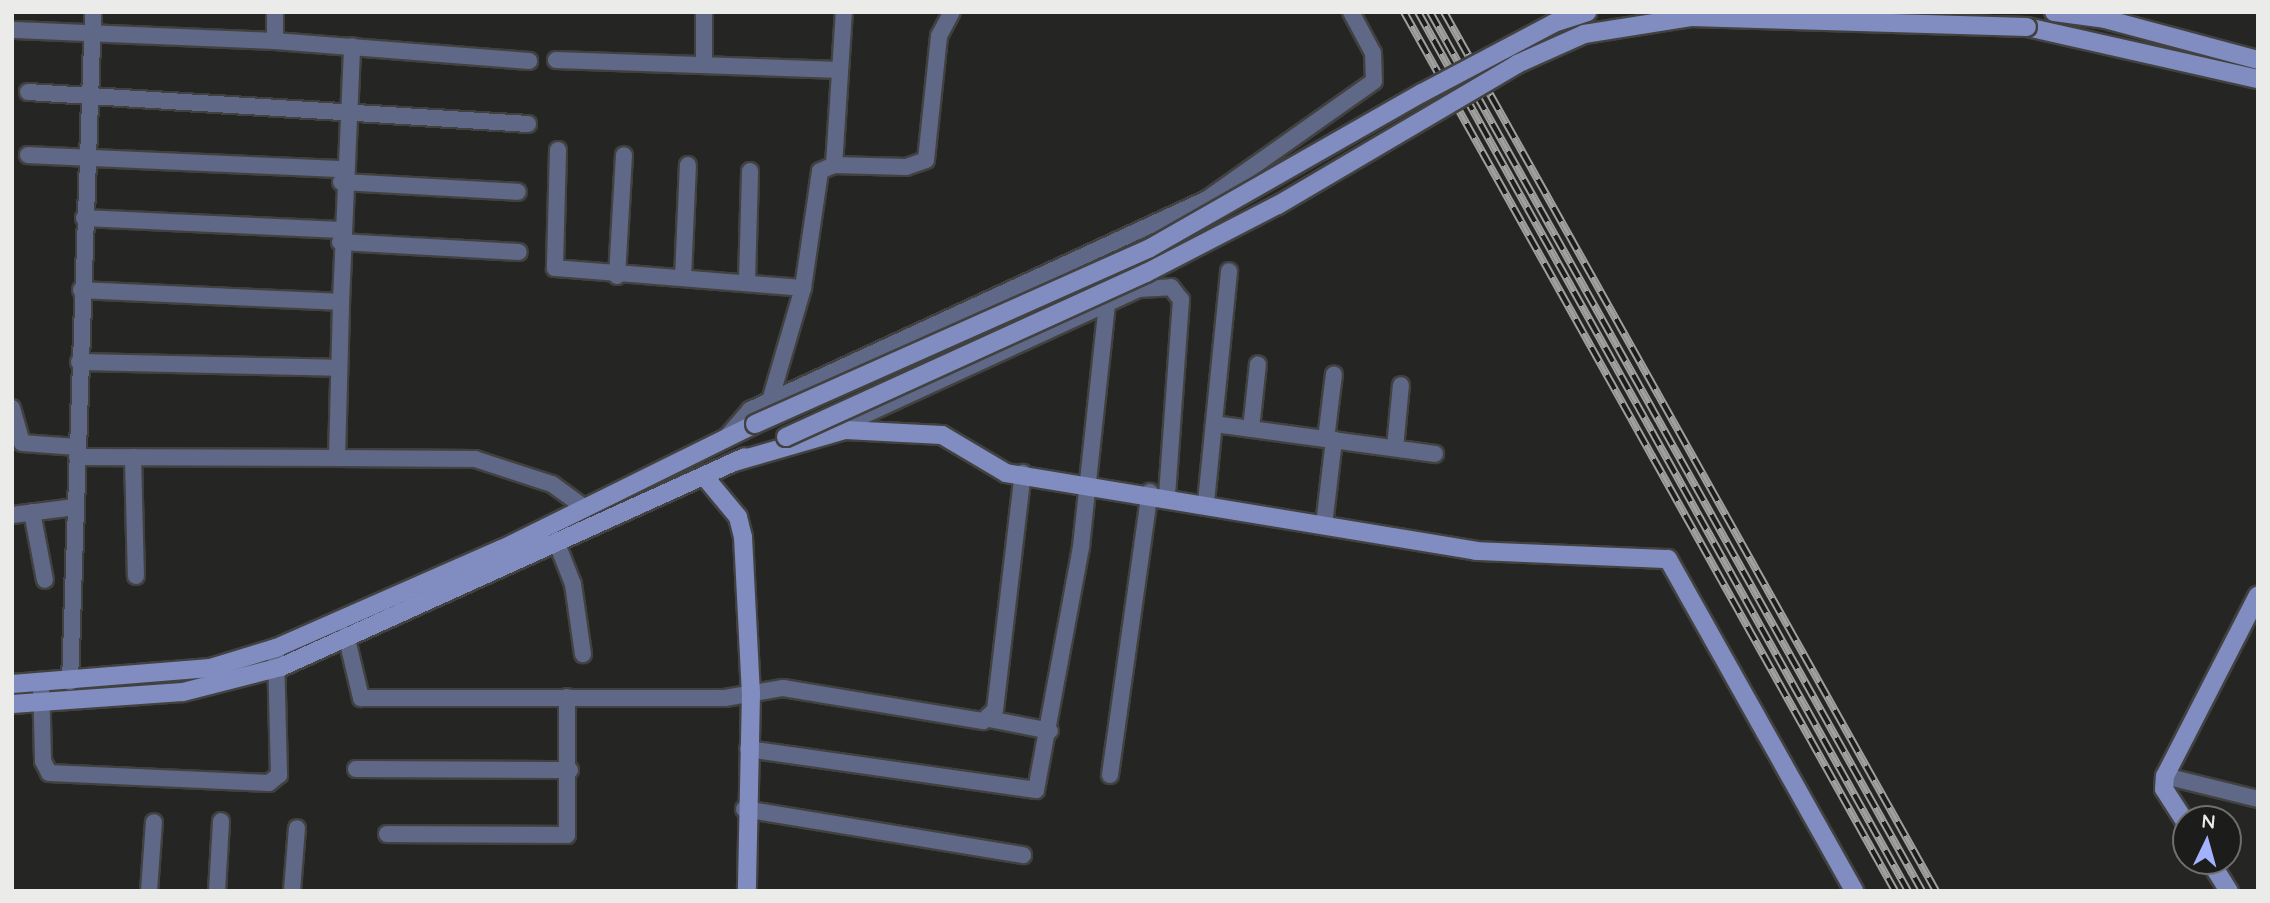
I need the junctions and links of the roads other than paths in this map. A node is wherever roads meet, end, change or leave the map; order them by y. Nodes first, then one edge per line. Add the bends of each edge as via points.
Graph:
1 (93, 12) edge
2 (275, 12) edge
3 (704, 12) edge
4 (844, 12) edge
5 (952, 12) edge
6 (1351, 12) edge
7 (1587, 12) edge
8 (2054, 12) edge
9 (2104, 15) edge
10 (15, 30) dead end
11 (92, 36) junction
12 (275, 41) junction
13 (2106, 41) junction
14 (352, 47) junction
15 (555, 60) dead end
16 (2258, 60) edge
17 (529, 61) dead end
18 (704, 65) junction
19 (840, 70) junction
20 (2258, 79) edge
21 (28, 92) dead end
22 (89, 97) junction
23 (349, 111) junction
24 (528, 124) dead end
25 (558, 149) dead end
26 (28, 155) dead end
27 (624, 155) dead end
28 (86, 159) junction
29 (688, 165) dead end
30 (834, 165) junction
31 (750, 171) dead end
32 (342, 175) junction
33 (518, 192) dead end
34 (84, 218) junction
35 (341, 236) junction
36 (519, 252) dead end
37 (1229, 271) dead end
38 (617, 276) junction
39 (683, 278) junction
40 (747, 281) junction
41 (803, 288) junction
42 (82, 290) junction
43 (341, 302) junction
44 (1107, 303) junction
45 (79, 362) junction
46 (1258, 364) dead end
47 (339, 368) junction
48 (1334, 374) dead end
49 (1401, 385) dead end
50 (770, 401) junction
51 (12, 408) edge
52 (1214, 424) junction
53 (1251, 429) junction
54 (811, 439) junction
55 (723, 440) junction
56 (1330, 440) junction
57 (1395, 448) junction
58 (77, 452) junction
59 (1435, 454) dead end
60 (133, 457) junction
61 (337, 458) junction
62 (734, 462) junction
63 (1023, 473) junction
64 (704, 476) junction
65 (1088, 481) junction
66 (1158, 494) junction
67 (1206, 502) junction
68 (75, 507) junction
69 (585, 508) junction
70 (32, 512) junction
71 (12, 515) edge
72 (1324, 526) junction
73 (558, 546) junction
74 (136, 576) dead end
75 (45, 580) dead end
76 (2258, 595) edge
77 (346, 635) junction
78 (276, 648) junction
79 (583, 654) dead end
80 (281, 667) junction
81 (41, 682) junction
82 (70, 682) junction
83 (12, 684) edge
84 (751, 693) junction
85 (567, 697) junction
86 (12, 704) edge
87 (41, 704) junction
88 (989, 719) junction
89 (1050, 731) junction
90 (748, 749) junction
91 (356, 769) dead end
92 (570, 770) junction
93 (1110, 775) dead end
94 (2165, 776) junction
95 (2258, 799) edge
96 (2174, 805) edge
97 (744, 809) junction
98 (221, 821) dead end
99 (154, 822) dead end
100 (296, 828) dead end
101 (387, 834) dead end
102 (1023, 855) dead end
103 (2219, 875) edge
104 (149, 891) edge
105 (217, 891) edge
106 (292, 891) edge
107 (747, 891) edge
108 (1854, 891) edge
109 (2230, 891) edge

1 - 11 street
2 - 12 street
3 - 18 street
4 - 19 street
5 - 30 street via 938,42 926,160 906,167
6 - 50 street via 1373,53 1374,81 1201,202
7 - 55 street, bridge via 1554,23 1434,87 1150,248
8 - 9 street
9 - 13 street
9 - 16 street
10 - 11 street
11 - 12 street
11 - 22 street
12 - 14 street
13 - 20 street
13 - 62 street, bridge via 2027,27 1691,17 1584,34 1517,64 1278,205 1146,273
14 - 17 street
14 - 23 street
15 - 18 street
18 - 19 street
19 - 30 street
21 - 22 street
22 - 23 street
22 - 28 street
23 - 24 street
23 - 32 street
25 - 38 street via 551,261 562,271
26 - 28 street
27 - 38 street
28 - 32 street
28 - 34 street
29 - 39 street
30 - 41 street via 820,171
31 - 40 street
32 - 33 street
32 - 35 street
34 - 35 street
34 - 42 street
35 - 36 street
35 - 43 street
37 - 52 street
38 - 39 street
39 - 40 street
40 - 41 street
41 - 50 street
42 - 43 street
42 - 45 street
43 - 47 street
44 - 54 street
44 - 65 street
44 - 66 street via 1142,287 1171,287 1180,294
45 - 47 street
45 - 58 street
46 - 53 street
47 - 61 street
48 - 56 street
49 - 57 street
50 - 55 street via 745,413
51 - 58 street via 22,443
52 - 53 street
52 - 67 street
53 - 56 street
54 - 62 street
54 - 63 street via 855,429 942,435 1001,472
55 - 69 street
56 - 57 street
56 - 72 street
57 - 59 street
58 - 60 street
58 - 68 street
60 - 61 street
60 - 74 street
61 - 69 street via 475,459 552,484
62 - 64 street
63 - 65 street
63 - 88 street
64 - 73 street
64 - 84 street via 741,525
65 - 66 street
65 - 89 street
66 - 67 street
66 - 93 street
67 - 72 street
68 - 70 street
68 - 82 street
69 - 78 street
70 - 71 street
70 - 75 street
72 - 108 street via 1483,551 1668,559
73 - 77 street
73 - 79 street via 572,578
76 - 94 street
77 - 80 street
77 - 85 street via 361,698
78 - 80 street
78 - 82 street via 210,668
80 - 87 street via 183,692
80 - 87 street via 279,775 270,783 58,776 43,761
81 - 82 street
81 - 83 street
81 - 87 street
84 - 85 street
84 - 88 street via 783,688
84 - 90 street
85 - 92 street
86 - 87 street
88 - 89 street
89 - 90 street via 1039,785 1025,793
90 - 97 street
91 - 92 street
92 - 101 street via 569,829 563,837
94 - 95 street
94 - 96 street via 2164,789
97 - 102 street
97 - 107 street
98 - 105 street
99 - 104 street
100 - 106 street
103 - 109 street

